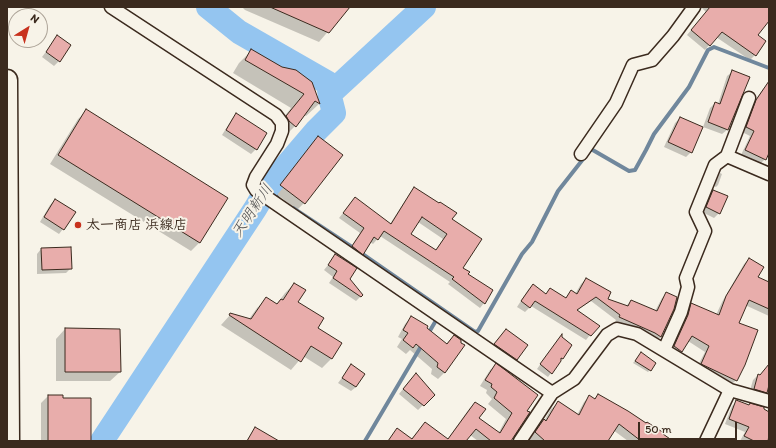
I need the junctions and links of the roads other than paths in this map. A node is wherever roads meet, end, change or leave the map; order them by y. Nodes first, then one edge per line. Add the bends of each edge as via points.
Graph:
1 (111, 7) edge
2 (694, 7) edge
3 (7, 80) edge
4 (749, 98) dead end
5 (7, 111) edge
6 (581, 154) dead end
7 (727, 156) junction
8 (769, 174) edge
9 (664, 350) junction
10 (730, 390) junction
11 (552, 393) junction
12 (769, 401) edge
13 (9, 441) edge
14 (520, 441) edge
15 (706, 441) edge

1 - 11 street via 276,115 282,122 277,144 256,177 253,185 256,190
2 - 6 street via 652,60 633,65 616,103
3 - 5 highway
4 - 7 street
5 - 13 highway
7 - 8 street
7 - 9 street via 715,165 696,212 705,232 686,278 688,287 681,312
9 - 10 street
9 - 11 street via 637,334 617,329 607,335 574,379
10 - 12 street
10 - 15 street
11 - 14 street

